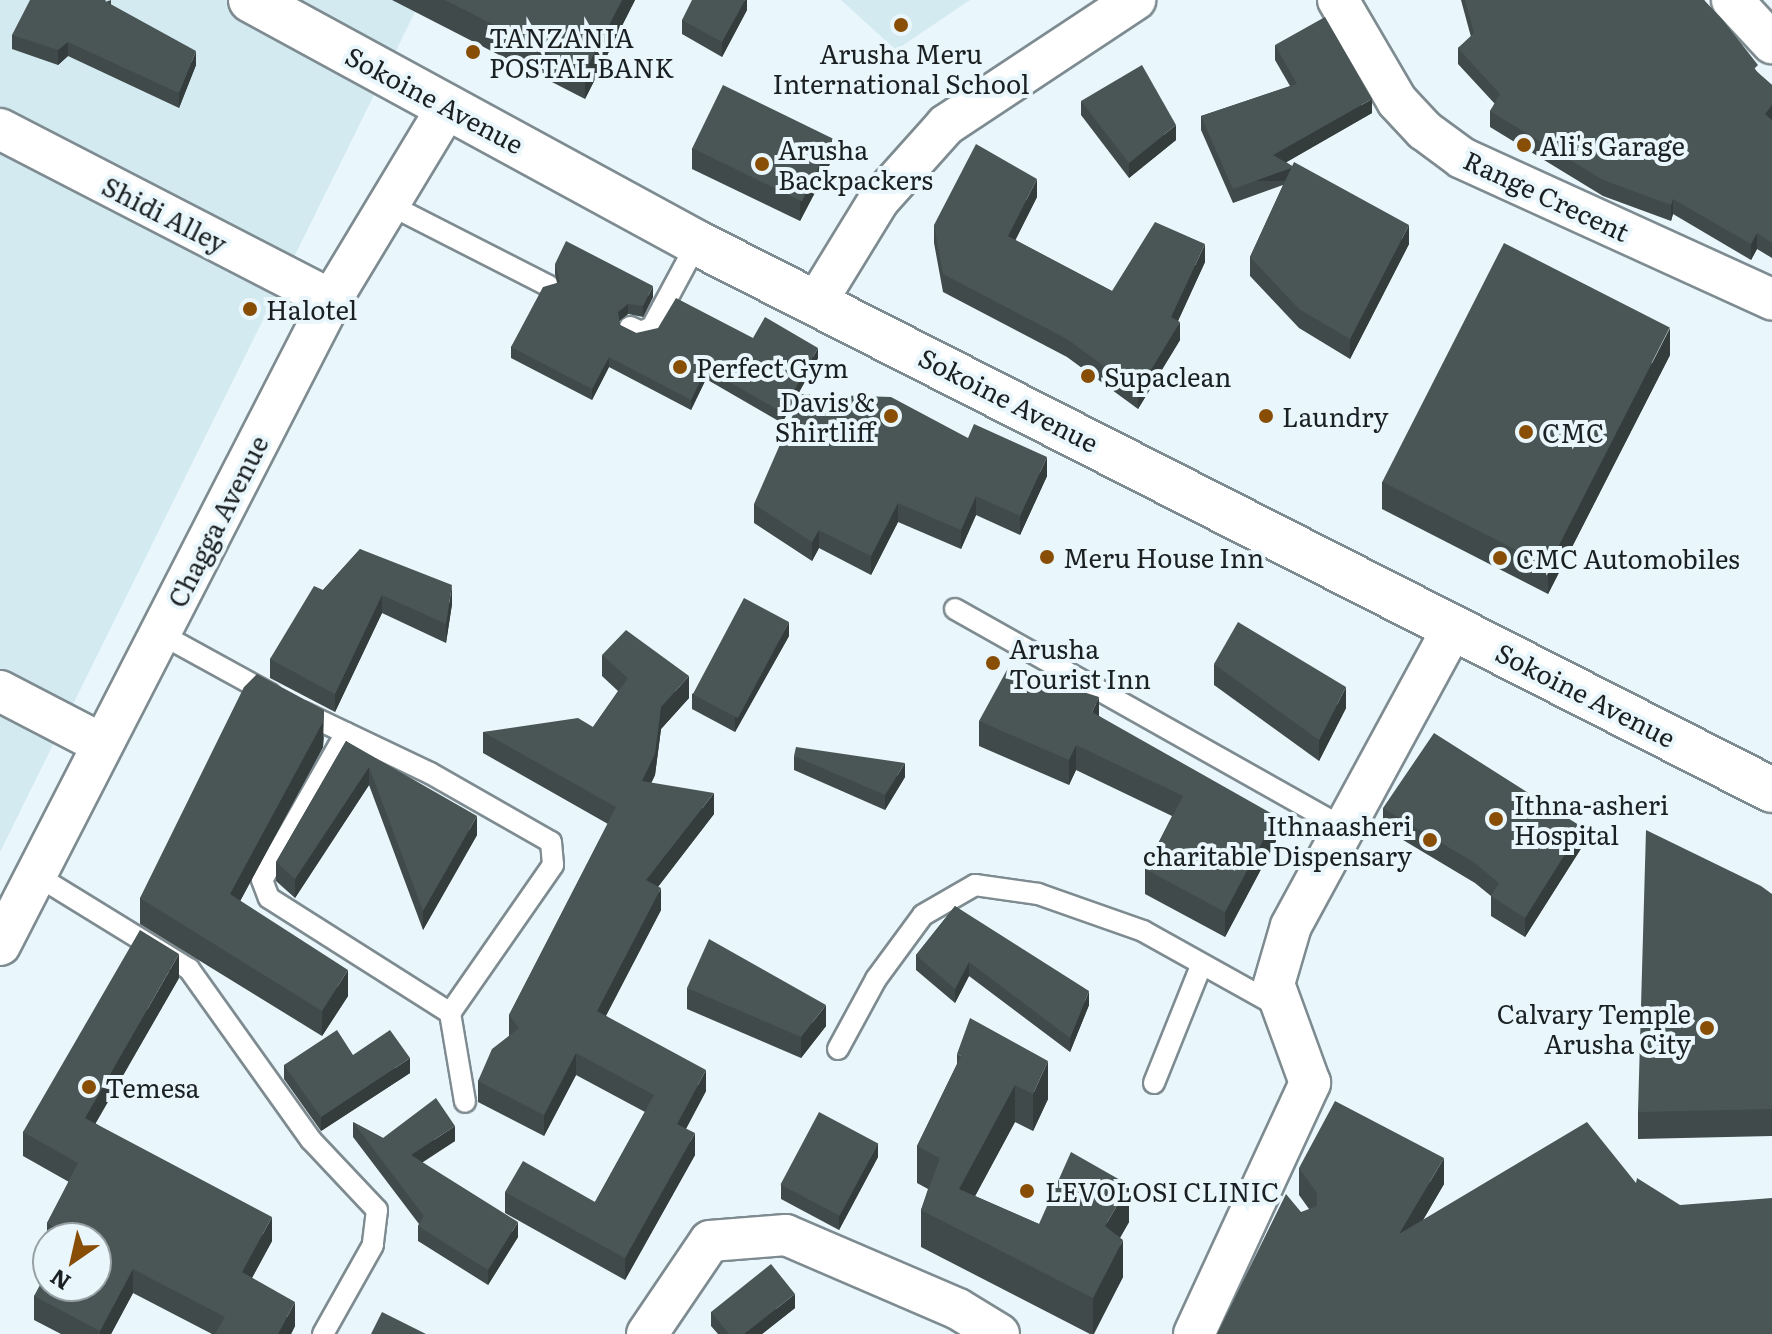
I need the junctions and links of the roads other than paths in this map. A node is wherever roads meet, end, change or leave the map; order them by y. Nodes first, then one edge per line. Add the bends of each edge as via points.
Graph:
1 (251, 0) edge
2 (1135, 0) edge
3 (1338, 0) edge
4 (1732, 0) edge
5 (1772, 43) edge
6 (448, 106) junction
7 (0, 129) edge
8 (386, 203) junction
9 (697, 243) junction
10 (549, 286) edge
11 (1772, 299) edge
12 (331, 300) junction
13 (817, 301) junction
14 (630, 327) edge
15 (955, 609) dead end
16 (1454, 626) junction
17 (159, 633) junction
18 (0, 691) edge
19 (346, 733) junction
20 (102, 744) junction
21 (1772, 790) edge
22 (1346, 829) junction
23 (36, 875) junction
24 (0, 945) edge
25 (1201, 966) junction
26 (1278, 1006) junction
27 (450, 1013) junction
28 (838, 1049) dead end
29 (1154, 1083) dead end
30 (465, 1102) dead end
31 (323, 1334) edge
32 (647, 1334) edge
33 (999, 1334) edge
34 (1194, 1334) edge

1 - 6 main road, Sokoine Avenue
2 - 13 street via 946,125 879,200
3 - 11 street, Range Crecent via 1397,101 1424,130 1462,158
4 - 5 street
6 - 8 street, Chagga Avenue
6 - 9 main road, Sokoine Avenue
7 - 12 street, Shidi Alley
8 - 10 lane
8 - 12 street, Chagga Avenue
9 - 13 main road, Sokoine Avenue
9 - 14 lane via 652,327 641,332
12 - 17 street, Chagga Avenue
13 - 16 main road, Sokoine Avenue
15 - 22 lane
16 - 21 main road, Sokoine Avenue
16 - 22 street
17 - 19 lane
17 - 20 street, Chagga Avenue
18 - 20 street
19 - 27 lane via 262,880 269,898
19 - 27 lane via 430,773 551,842 553,865
20 - 23 street, Chagga Avenue
22 - 26 street via 1291,926 1274,984
23 - 24 street, Chagga Avenue
23 - 31 lane via 189,969 311,1140 377,1210 373,1245
25 - 26 lane
25 - 28 lane via 1143,931 1038,894 975,885 923,915 876,979
25 - 29 lane
26 - 34 street via 1310,1083 1275,1182
27 - 30 lane
32 - 33 street via 710,1241 786,1235 958,1309

